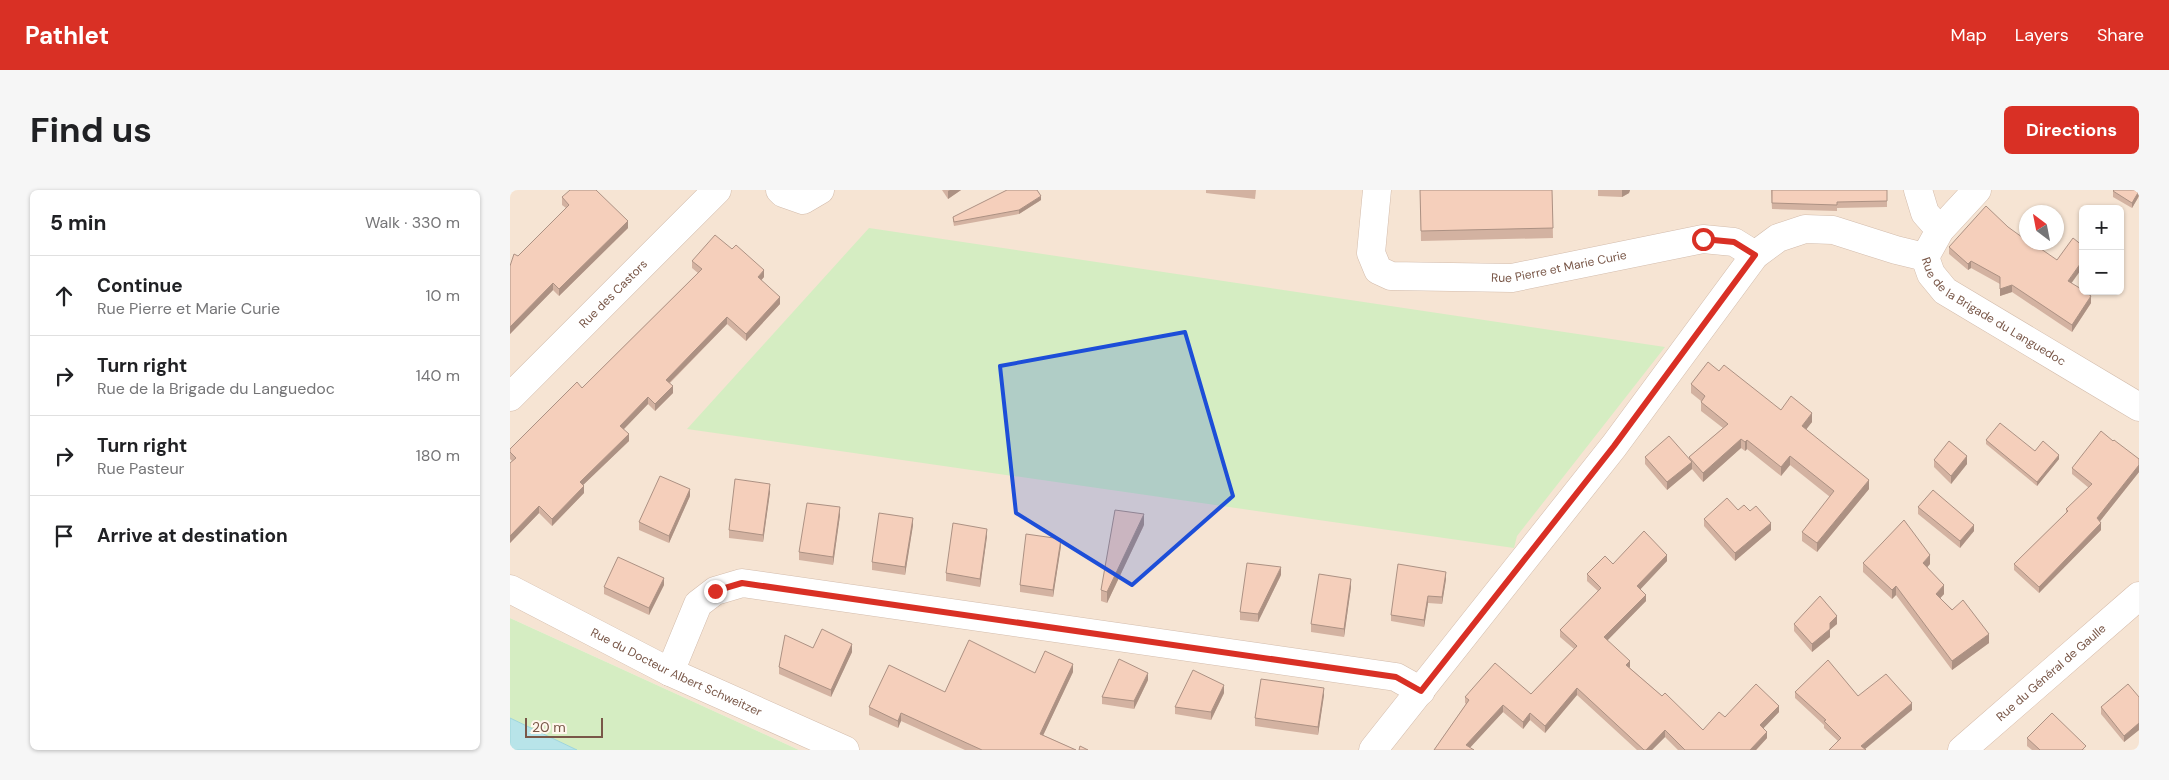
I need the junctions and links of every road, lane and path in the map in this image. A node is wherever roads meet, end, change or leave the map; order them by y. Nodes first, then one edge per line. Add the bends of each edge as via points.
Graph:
1 (717, 190) edge
2 (1376, 190) edge
3 (1918, 190) edge
4 (1978, 190) edge
5 (1940, 230) junction
6 (1755, 255) junction
7 (1925, 257) junction
8 (510, 397) edge
9 (2139, 407) edge
10 (510, 589) edge
11 (2139, 596) edge
12 (670, 672) junction
13 (1421, 691) junction
14 (845, 750) edge
15 (1373, 750) edge
16 (1962, 750) edge

1 - 8 street, Rue des Castors
2 - 6 street, Rue Pierre et Marie Curie via 1371,253 1378,270 1391,276 1512,278 1703,239 1734,242
3 - 5 street via 1925,213
4 - 5 street
5 - 7 street
6 - 7 street, Rue de la Brigade du Languedoc via 1778,238 1805,229 1833,230
6 - 13 street, Rue de la Brigade du Languedoc via 1620,438
7 - 9 street, Rue de la Brigade du Languedoc via 1931,274 1945,290
10 - 12 street, Rue du Docteur Albert Schweitzer
11 - 16 street, Rue du Général de Gaulle
12 - 13 street via 698,604 715,591 742,583 1396,677
12 - 14 street, Rue du Docteur Albert Schweitzer
13 - 15 street, Rue de la Brigade du Languedoc

